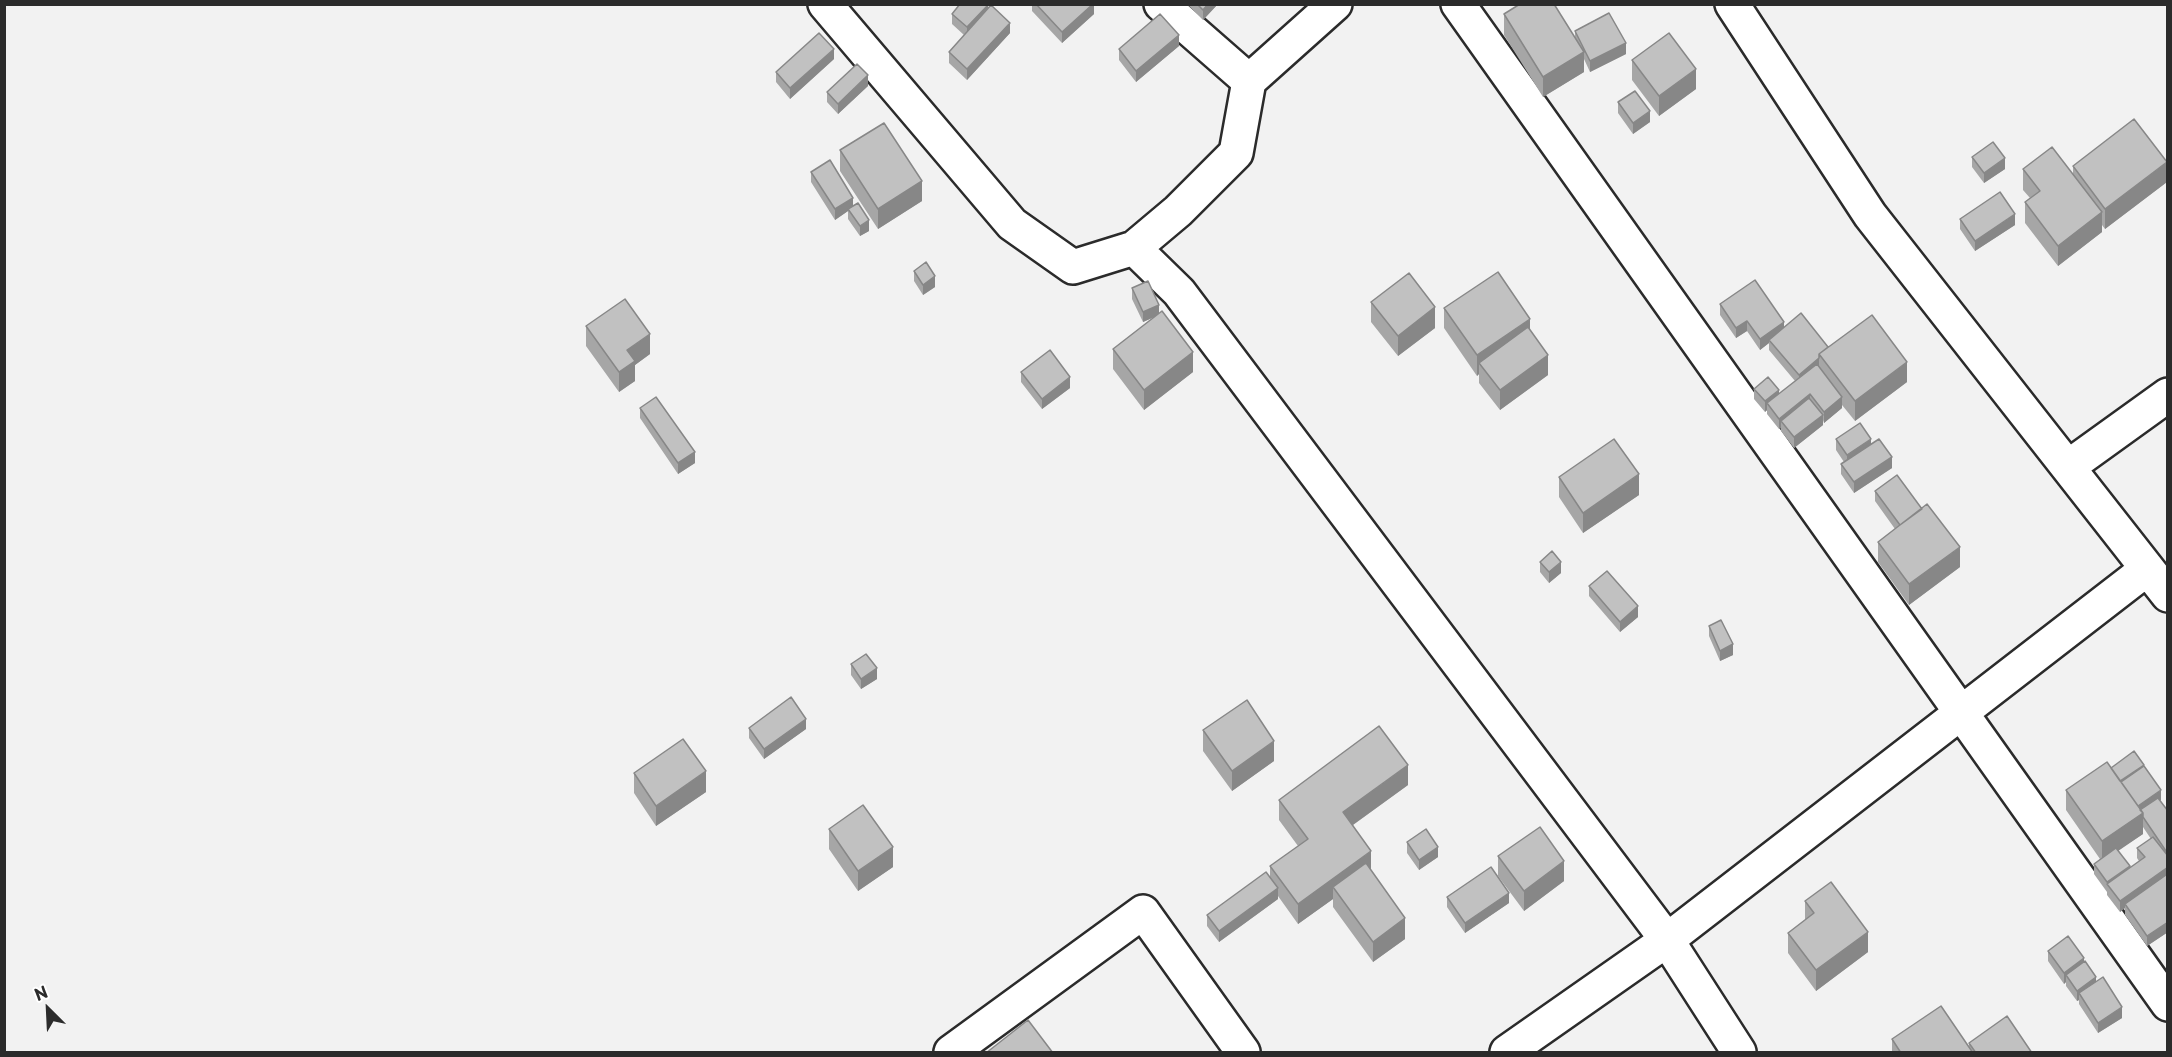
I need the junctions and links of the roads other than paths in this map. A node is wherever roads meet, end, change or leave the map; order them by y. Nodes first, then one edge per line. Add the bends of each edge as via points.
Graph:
1 (825, 4) edge
2 (1161, 4) edge
3 (1335, 4) edge
4 (1458, 4) edge
5 (1732, 4) edge
6 (1249, 81) junction
7 (1134, 248) junction
8 (2168, 395) edge
9 (2068, 467) junction
10 (2147, 569) junction
11 (2168, 595) edge
12 (1962, 713) junction
13 (1667, 940) junction
14 (2168, 1004) edge
15 (951, 1053) edge
16 (1243, 1053) edge
17 (1507, 1053) edge
18 (1739, 1053) edge

1 - 7 street via 1012,224 1073,267
2 - 6 street
3 - 6 street
4 - 12 street
5 - 9 street via 1870,215
6 - 7 street via 1236,153
7 - 13 street via 1179,292
8 - 9 street
9 - 10 street
10 - 11 street
10 - 12 street
12 - 13 street
12 - 14 street
13 - 17 street
13 - 18 street
15 - 16 street via 1143,912

